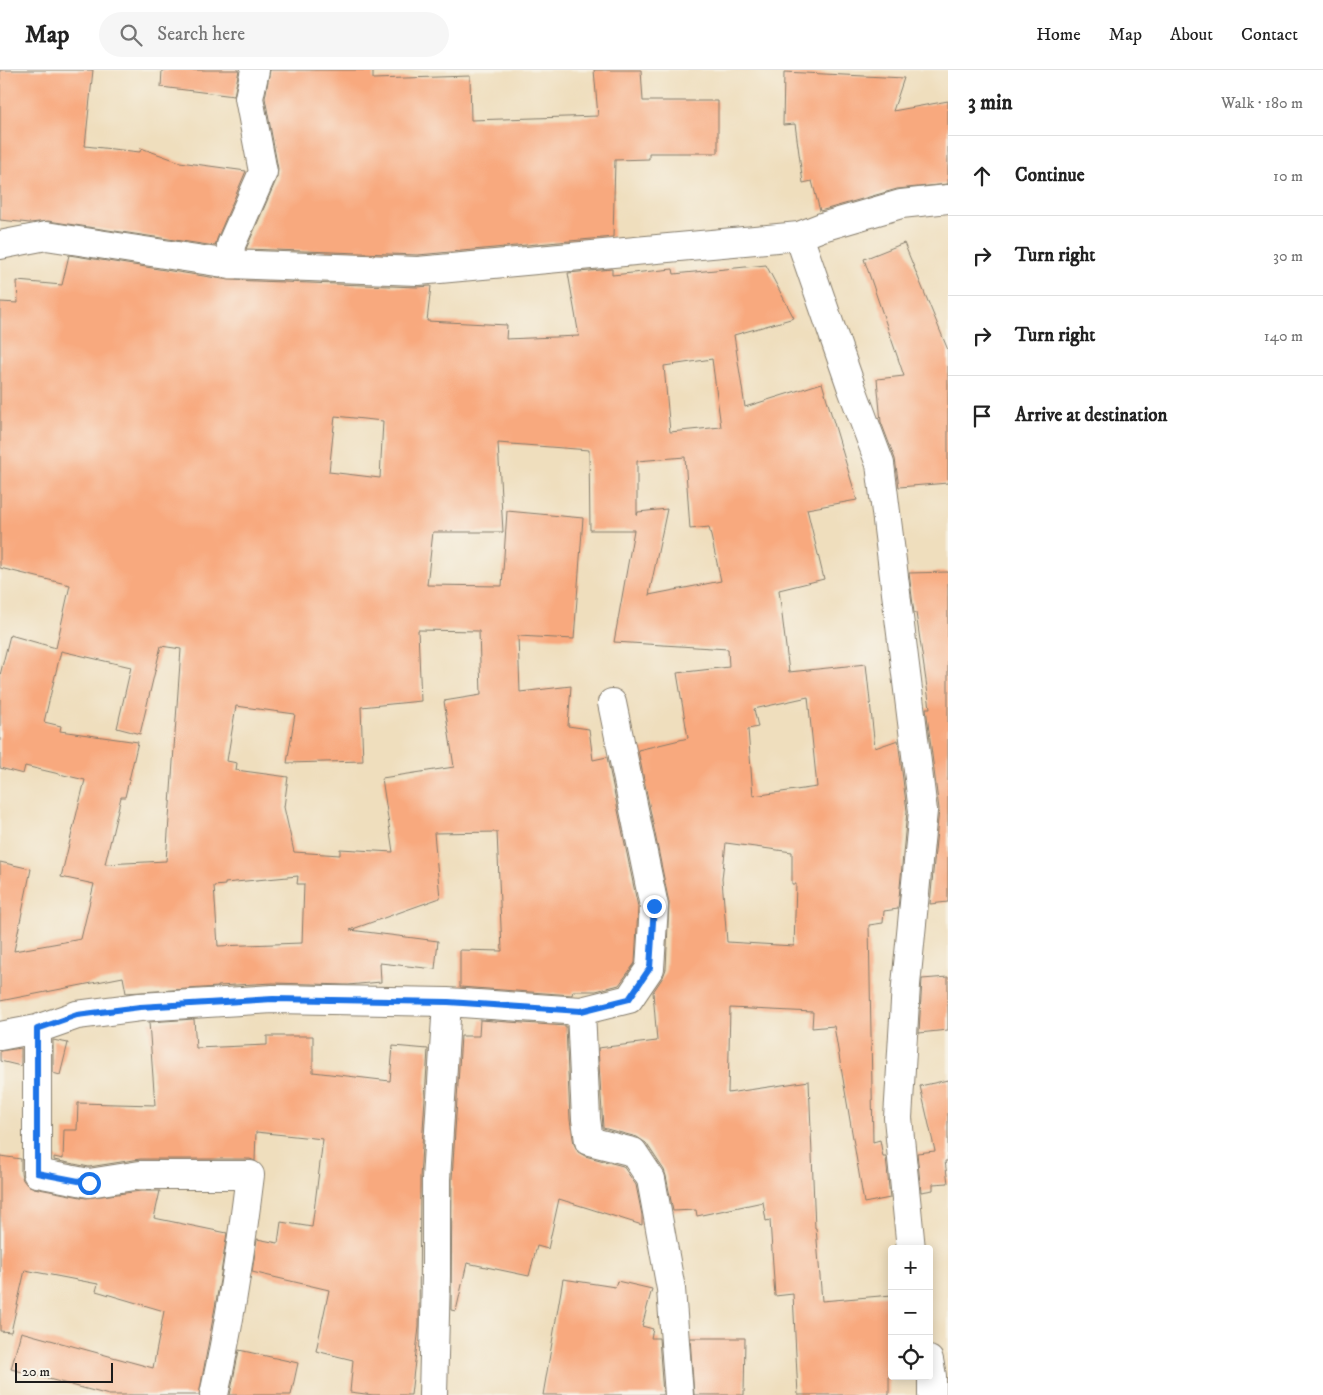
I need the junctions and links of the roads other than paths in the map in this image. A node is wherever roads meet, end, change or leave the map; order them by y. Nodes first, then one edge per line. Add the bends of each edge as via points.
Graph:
1 (255, 70) edge
2 (948, 199) edge
3 (799, 236) junction
4 (0, 245) edge
5 (230, 264) junction
6 (612, 703) dead end
7 (448, 1002) junction
8 (581, 1011) junction
9 (37, 1029) junction
10 (0, 1036) edge
11 (911, 1245) edge
12 (932, 1380) edge
13 (214, 1395) edge
14 (433, 1395) edge
15 (679, 1395) edge
16 (932, 1395) edge

1 - 5 street via 249,98 263,172 231,245
2 - 3 street via 901,204
3 - 5 street via 418,271
3 - 11 street via 880,464 923,811 906,985 898,1118
4 - 5 street via 46,236
6 - 8 street via 654,906 650,968 629,999
7 - 8 street
7 - 9 street via 273,999 140,1007 77,1015
7 - 14 street via 436,1180
8 - 15 street via 589,1141 633,1152 651,1179 671,1289
9 - 10 street
9 - 13 street via 37,1173 89,1183 140,1176 250,1175 241,1249
12 - 16 street

